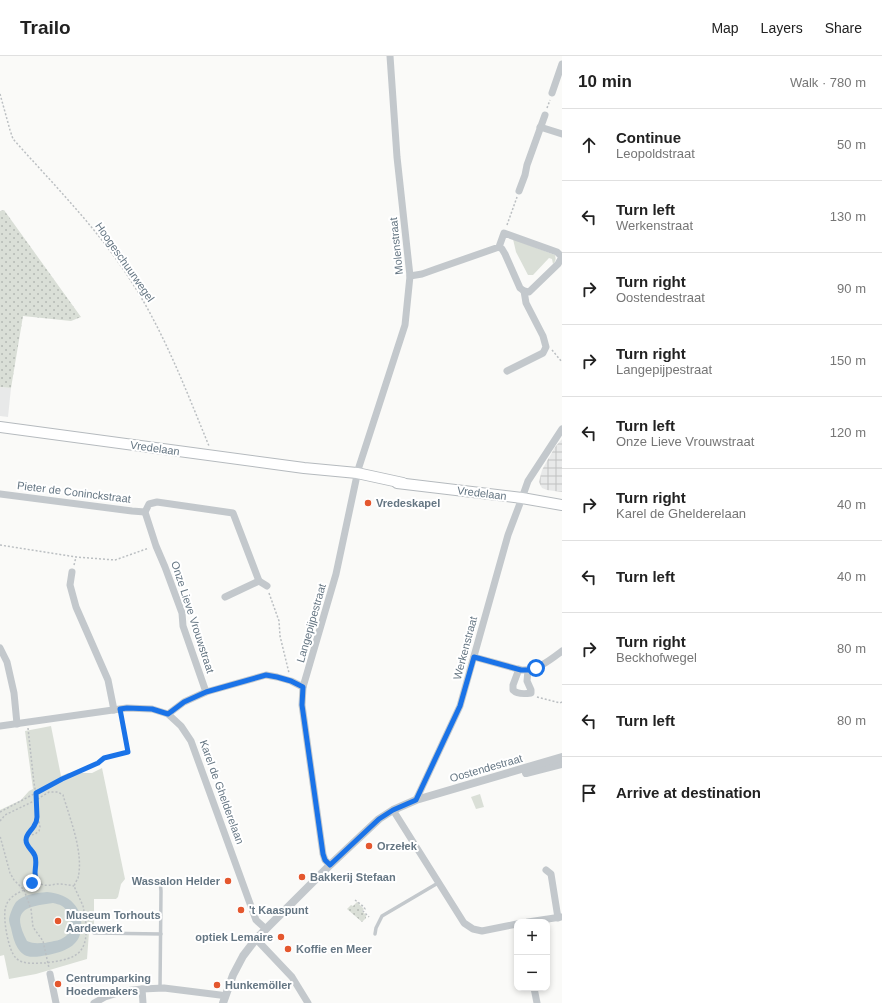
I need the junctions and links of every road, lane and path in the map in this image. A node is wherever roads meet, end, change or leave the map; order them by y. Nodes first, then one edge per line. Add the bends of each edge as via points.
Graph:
1 (390, 56) edge
2 (562, 64) edge
3 (552, 93) joint
4 (0, 94) edge
5 (545, 115) joint
6 (540, 127) junction
7 (562, 134) edge
8 (519, 191) joint
9 (504, 233) junction
10 (499, 247) junction
11 (410, 276) junction
12 (524, 291) junction
13 (546, 347) junction
14 (562, 362) edge
15 (507, 371) dead end
16 (0, 427) edge
17 (562, 429) edge
18 (214, 456) junction
19 (356, 477) junction
20 (0, 494) edge
21 (522, 498) junction
22 (562, 505) edge
23 (145, 512) junction
24 (0, 545) edge
25 (156, 546) junction
26 (72, 572) dead end
27 (259, 581) junction
28 (267, 586) joint
29 (225, 597) dead end
30 (0, 648) edge
31 (562, 651) edge
32 (474, 657) junction
33 (519, 669) junction
34 (528, 670) junction
35 (291, 681) junction
36 (303, 687) junction
37 (206, 692) junction
38 (530, 694) junction
39 (562, 702) edge
40 (117, 709) junction
41 (168, 714) junction
42 (28, 723) junction
43 (17, 724) junction
44 (0, 726) edge
45 (128, 752) joint
46 (562, 757) edge
47 (562, 764) edge
48 (36, 793) junction
49 (36, 800) junction
50 (416, 800) junction
51 (393, 810) junction
52 (0, 812) edge
53 (5, 815) junction
54 (0, 816) edge
55 (37, 816) junction
56 (0, 822) edge
57 (0, 836) edge
58 (27, 836) junction
59 (330, 865) junction
60 (546, 870) dead end
61 (160, 880) dead end
62 (37, 881) junction
63 (439, 882) junction
64 (74, 886) junction
65 (24, 890) junction
66 (355, 900) dead end
67 (369, 917) dead end
68 (560, 917) edge
69 (547, 919) edge
70 (514, 925) edge
71 (266, 929) junction
72 (94, 933) dead end
73 (161, 934) junction
74 (375, 934) dead end
75 (256, 939) junction
76 (47, 962) junction
77 (50, 974) joint
78 (160, 988) junction
79 (142, 989) junction
80 (535, 991) edge
81 (224, 1000) edge
82 (56, 1003) edge
83 (94, 1003) edge
84 (143, 1003) edge
85 (308, 1003) edge
86 (537, 1003) edge

1 - 11 street, Molenstraat via 397,157
2 - 3 street
3 - 5 path
4 - 18 path, Hoogeschuurwegel via 13,139 101,239 149,311 170,352
5 - 6 street
6 - 7 street
6 - 8 street
8 - 9 path
9 - 10 street
9 - 12 street via 557,252 562,257 533,289 529,292
10 - 11 street
10 - 12 street
11 - 19 street, Molenstraat via 405,325
12 - 13 street via 526,303
13 - 14 path
13 - 15 street via 543,353
16 - 18 main road, Vredelaan
17 - 21 street, Werkenstraat via 528,481
18 - 19 main road, Vredelaan
19 - 21 main road, Vredelaan
19 - 36 street, Langepijpestraat via 336,574
20 - 23 street, Pieter de Coninckstraat
21 - 22 main road, Vredelaan
21 - 32 street, Werkenstraat via 508,535
23 - 25 street, Onze Lieve Vrouwstraat
23 - 27 street via 149,504 157,502 233,513
24 - 25 path via 76,557 115,560
25 - 37 street, Onze Lieve Vrouwstraat via 182,613 183,626
26 - 40 street via 70,585 76,607 108,680
27 - 28 street
27 - 29 street
28 - 35 path via 279,621
30 - 43 street via 7,662
31 - 34 street via 547,662
32 - 33 street
32 - 50 street, Werkenstraat via 460,706
33 - 34 street
33 - 38 street via 513,690
34 - 38 street
35 - 36 street
35 - 37 street via 266,675
36 - 59 street, Langepijpestraat via 302,705 323,854
37 - 41 street via 184,702
38 - 39 path
40 - 41 street, Karel de Ghelderelaan via 152,709
40 - 42 street, Karel de Ghelderelaan
40 - 45 lane
41 - 71 street, Karel de Ghelderelaan via 192,741 256,920
42 - 43 street, Karel de Ghelderelaan
42 - 48 path
43 - 44 street, Karel de Ghelderelaan
45 - 48 path via 104,758
46 - 50 street, Oostendestraat
47 - 50 street, Oostendestraat
48 - 49 path
48 - 52 path
49 - 53 path
49 - 55 path
49 - 64 path via 49,792 58,792 63,796 78,846 78,878
50 - 51 street, Oostendestraat
51 - 59 street, Oostendestraat via 379,819
51 - 63 street
53 - 54 path
53 - 56 path
55 - 58 path via 36,823
55 - 58 path via 40,829 38,833
57 - 65 path via 10,873
58 - 62 path via 28,846 36,859
59 - 71 street, Oostendestraat
60 - 68 street via 550,874
61 - 73 lane
62 - 64 path via 48,886
62 - 65 path
63 - 70 street via 464,923 473,929 482,931
63 - 74 lane via 382,916
64 - 76 path via 84,907 87,928 83,945 74,956
65 - 76 path via 31,909 33,927 43,941
65 - 76 path via 15,894 6,904 7,934 12,951 15,958 24,963
66 - 67 path via 364,907 363,911
68 - 69 street
71 - 75 street, Oostendestraat
72 - 73 lane
73 - 78 lane
75 - 81 street, Oostendestraat via 233,975
75 - 85 street via 292,977
76 - 77 path
77 - 82 street
78 - 79 street
78 - 81 street via 220,995
79 - 83 street via 124,991
79 - 84 street
80 - 86 street

